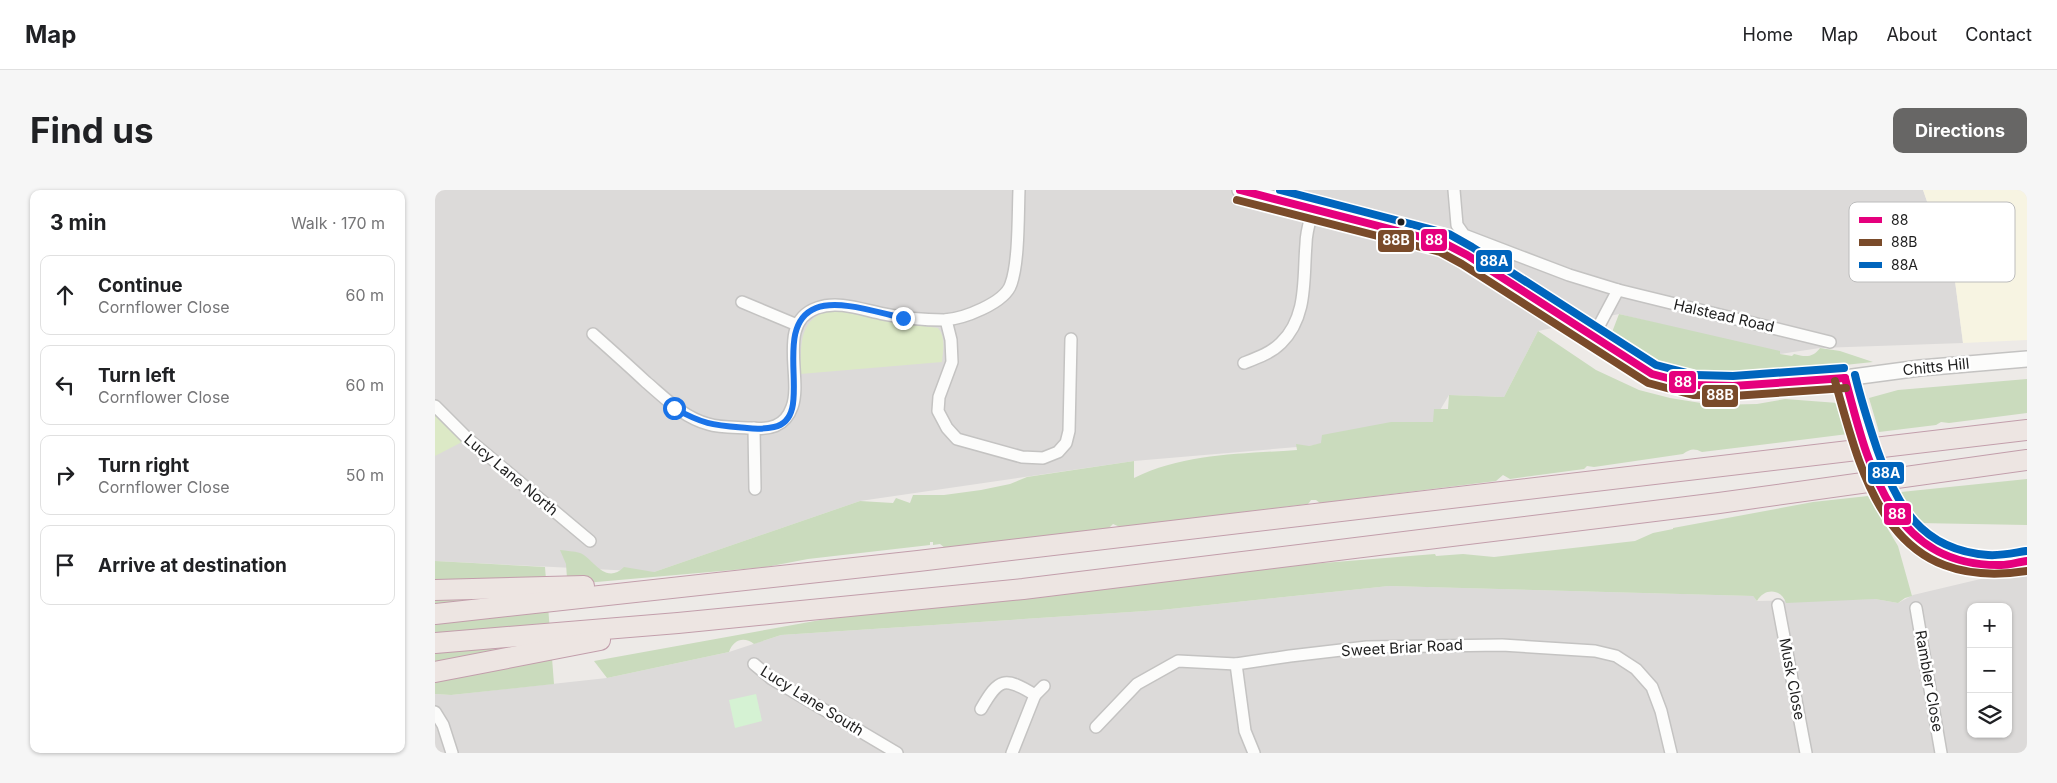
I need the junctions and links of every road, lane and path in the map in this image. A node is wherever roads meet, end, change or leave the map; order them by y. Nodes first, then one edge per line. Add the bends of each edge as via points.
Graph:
1 (1019, 190) edge
2 (1240, 190) edge
3 (1454, 190) edge
4 (1313, 209) junction
5 (1618, 290) junction
6 (742, 302) dead end
7 (946, 320) junction
8 (797, 325) junction
9 (593, 334) dead end
10 (1593, 337) junction
11 (1071, 339) dead end
12 (1830, 342) dead end
13 (2027, 359) edge
14 (1244, 364) dead end
15 (1845, 378) junction
16 (435, 406) edge
17 (754, 428) junction
18 (2027, 430) edge
19 (2027, 460) edge
20 (755, 489) dead end
21 (590, 541) dead end
22 (2027, 561) edge
23 (706, 585) junction
24 (435, 590) edge
25 (1778, 605) dead end
26 (1916, 608) dead end
27 (435, 614) edge
28 (678, 623) junction
29 (435, 643) edge
30 (754, 664) dead end
31 (1235, 664) junction
32 (435, 672) edge
33 (1044, 686) dead end
34 (1035, 695) junction
35 (981, 709) dead end
36 (435, 712) edge
37 (1096, 726) dead end
38 (452, 753) edge
39 (897, 753) edge
40 (1012, 753) edge
41 (1254, 753) edge
42 (1671, 753) edge
43 (1807, 753) edge
44 (1941, 753) edge

1 - 7 street via 1015,269 1005,296 985,308
2 - 4 street
3 - 5 street, Halstead Road via 1457,225 1464,235
4 - 10 street via 1444,243
4 - 14 street via 1306,241 1298,318 1282,343
5 - 10 street
5 - 12 street, Halstead Road
6 - 8 street
7 - 8 street via 903,318 828,305 815,308
7 - 11 street via 952,362 939,398 941,419 957,439 1022,457 1043,458 1058,452 1066,443
8 - 17 street via 793,406 787,419 775,427
9 - 17 street via 674,408 710,425
10 - 15 street via 1652,374 1694,385 1733,386
13 - 15 street, Chitts Hill
15 - 22 street, bridge via 1876,475 1897,517 1920,540 1944,555 2001,565
16 - 21 street, Lucy Lane North via 467,438
17 - 20 street
18 - 23 highway
19 - 28 highway via 1719,503 1023,589
23 - 24 highway
23 - 27 highway
25 - 43 street, Musk Close
26 - 44 street, Rambler Close
28 - 29 highway
28 - 32 highway via 548,652
30 - 39 street, Lucy Lane South via 772,679
31 - 37 street, Sweet Briar Road via 1178,661 1137,684
31 - 41 street via 1245,730
31 - 42 street, Sweet Briar Road via 1367,647 1502,645 1595,650 1616,656 1636,669 1652,687
33 - 34 street
34 - 35 street via 1017,684 1003,683 993,688
34 - 40 street
36 - 38 street

